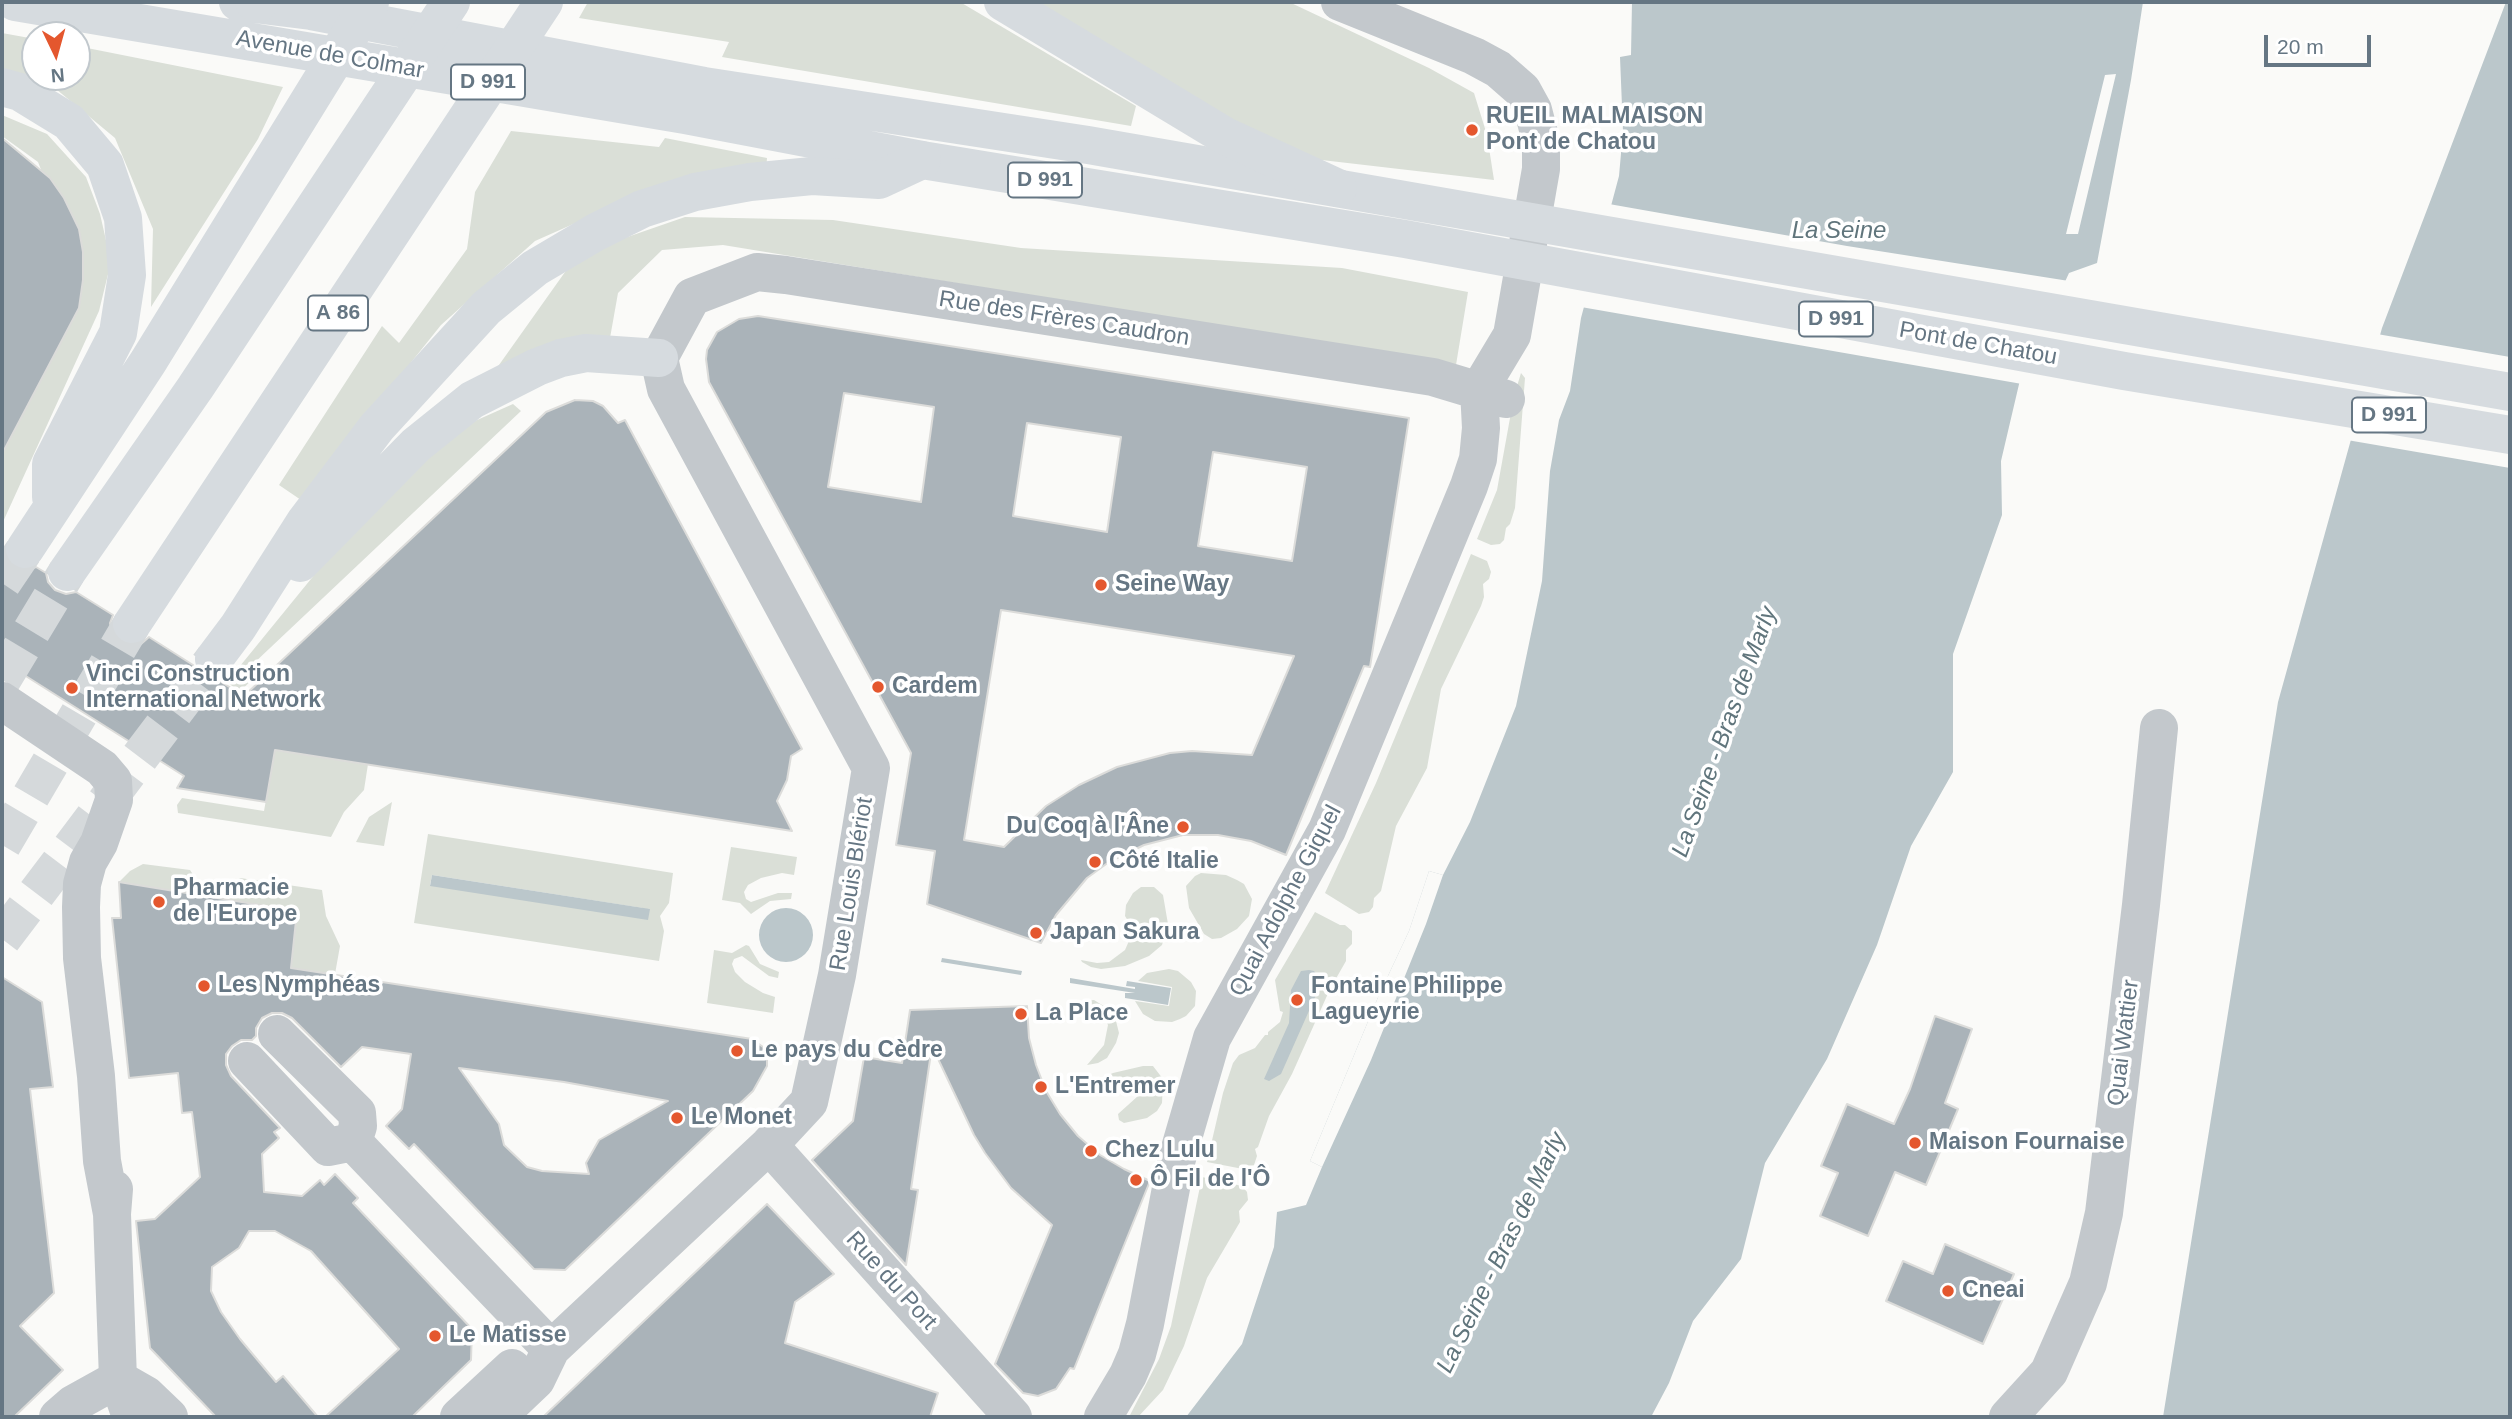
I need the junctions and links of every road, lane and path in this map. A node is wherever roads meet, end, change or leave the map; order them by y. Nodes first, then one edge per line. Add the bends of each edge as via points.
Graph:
1 (15, 2) edge
2 (250, 2) edge
3 (370, 2) edge
4 (451, 2) edge
5 (544, 2) edge
6 (1003, 2) edge
7 (1340, 2) edge
8 (2, 87) edge
9 (694, 101) junction
10 (922, 160) junction
11 (1338, 188) junction
12 (659, 358) junction
13 (2510, 392) edge
14 (1492, 395) junction
15 (2510, 435) edge
16 (51, 509) junction
17 (25, 549) tunnel mouth
18 (68, 572) tunnel mouth
19 (132, 624) tunnel mouth
20 (238, 627) junction
21 (214, 659) tunnel mouth
22 (2, 701) edge
23 (2159, 728) dead end
24 (278, 1034) dead end
25 (247, 1061) dead end
26 (353, 1142) junction
27 (769, 1145) junction
28 (551, 1349) junction
29 (118, 1379) junction
30 (58, 1417) edge
31 (134, 1417) edge
32 (169, 1417) edge
33 (459, 1417) edge
34 (497, 1417) edge
35 (1013, 1417) edge
36 (1103, 1417) edge
37 (2008, 1417) edge

1 - 9 main road, Avenue de Colmar / D 991 via 290,49
2 - 9 main road, Avenue de Colmar / D 991 via 311,11
3 - 16 main road via 148,362
4 - 18 main road
5 - 19 main road, A 86
6 - 11 main road via 1225,135
7 - 14 street via 1498,69 1522,90 1533,110 1541,141 1541,169 1512,335
8 - 16 main road via 20,92 69,122 105,165 123,218 127,275 118,333 51,464
9 - 10 main road, D 991
9 - 11 main road, D 991 via 1088,145
10 - 15 main road, Pont de Chatou / D 991 via 1405,239 2124,371
10 - 20 main road via 879,180 813,176 695,192 642,209 535,268 486,308 377,427 305,522
11 - 13 main road, Pont de Chatou / D 991
12 - 14 street, Rue des Frères Caudron via 692,297 757,272 1419,375
12 - 20 main road via 586,353 561,358 472,400 416,445
12 - 27 street, Rue Louis Blériot via 666,389 871,768 834,993 809,1102
14 - 36 street, Quai Adolphe Giquel via 1469,485 1327,830 1212,1038 1176,1162 1137,1354
16 - 17 main road
20 - 21 main road
22 - 29 street via 102,768 113,781 114,800 82,884 82,958 102,1161 112,1214
23 - 37 street, Quai Wattier via 2104,1213 2094,1260 2049,1373
24 - 26 street via 356,1113
25 - 26 street via 328,1147
26 - 28 street
27 - 28 street, Rue Louis Blériot
27 - 35 street, Rue du Port
28 - 33 street, Rue Louis Blériot via 517,1363
28 - 34 street, Rue Louis Blériot via 536,1380
29 - 30 street
29 - 31 street
29 - 32 street via 146,1395

